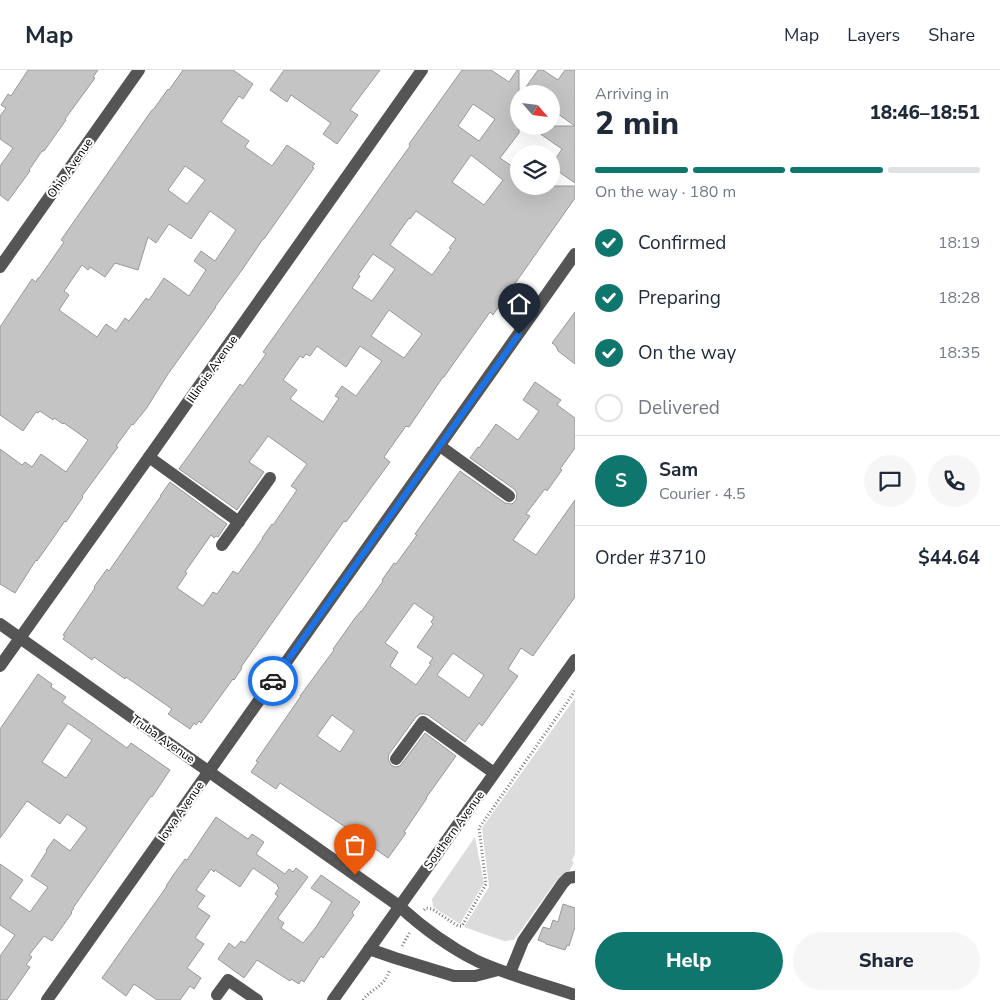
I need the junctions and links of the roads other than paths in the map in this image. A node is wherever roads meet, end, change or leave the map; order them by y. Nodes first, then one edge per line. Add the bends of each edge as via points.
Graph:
1 (139, 70) edge
2 (422, 70) edge
3 (575, 254) edge
4 (0, 267) edge
5 (440, 446) junction
6 (150, 457) junction
7 (270, 478) dead end
8 (509, 496) dead end
9 (239, 522) junction
10 (222, 545) dead end
11 (0, 624) edge
12 (20, 638) junction
13 (575, 660) edge
14 (0, 666) edge
15 (396, 759) dead end
16 (208, 772) junction
17 (494, 773) junction
18 (575, 877) edge
19 (399, 906) junction
20 (369, 949) junction
21 (504, 971) junction
22 (575, 995) edge
23 (216, 996) dead end
24 (47, 1000) edge
25 (257, 1000) edge
26 (333, 1000) edge

1 - 4 street, Ohio Avenue
2 - 6 street, Illinois Avenue
3 - 5 street, Iowa Avenue
5 - 8 street
5 - 16 street, Iowa Avenue
6 - 9 street
6 - 12 street, Illinois Avenue
7 - 9 street
9 - 10 street
11 - 12 street, Truba Avenue
12 - 14 street, Illinois Avenue
12 - 16 street, Truba Avenue
13 - 17 street, Southern Avenue
15 - 17 street via 423,722
16 - 19 street, Truba Avenue
16 - 24 street, Iowa Avenue
17 - 19 street, Southern Avenue
18 - 21 street via 563,883
19 - 20 street, Southern Avenue
19 - 21 street, Truba Avenue via 454,948
20 - 21 street via 454,976
20 - 26 street, Southern Avenue
21 - 22 street, Truba Avenue
23 - 25 street via 228,980

